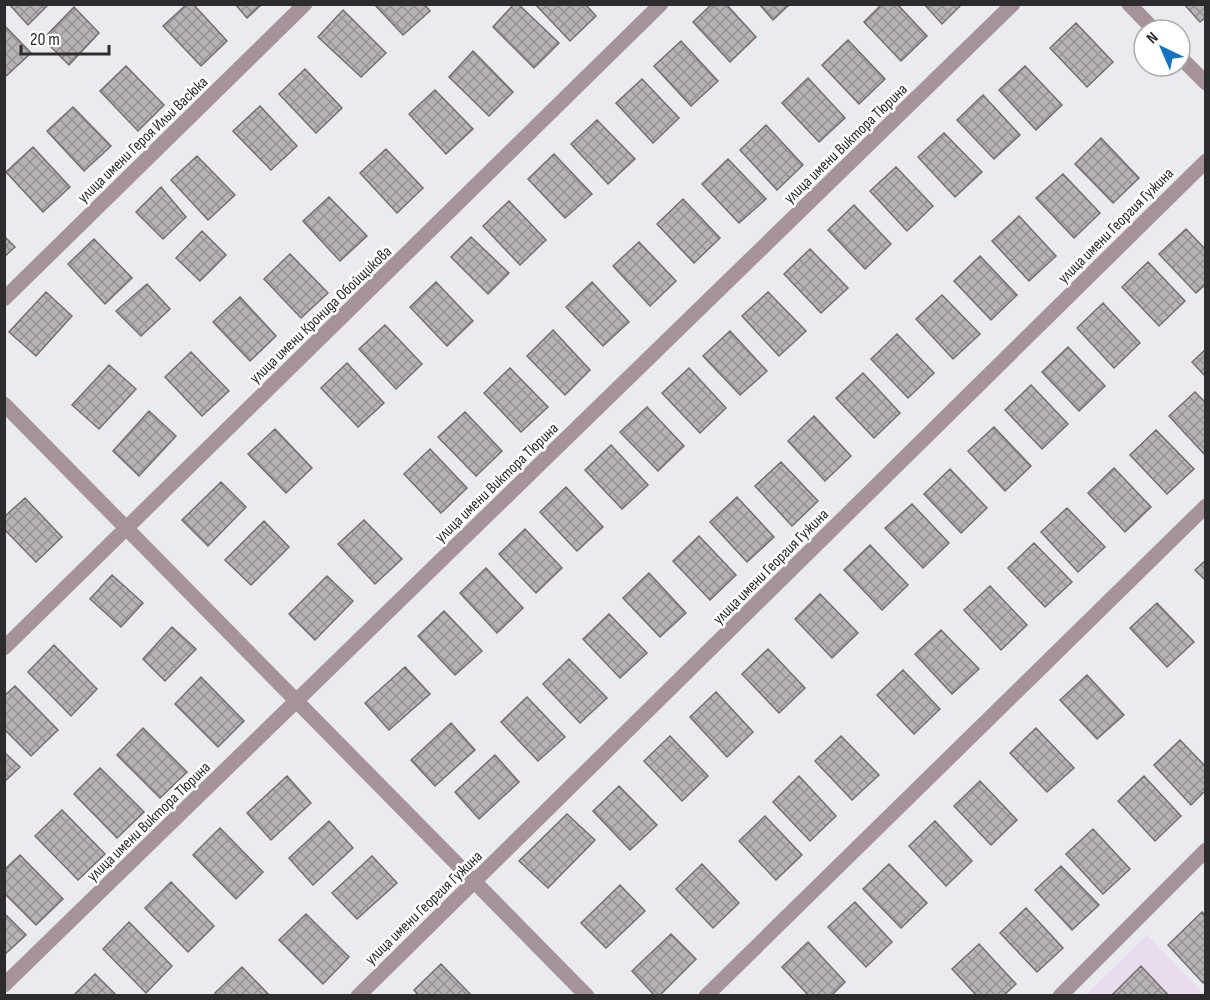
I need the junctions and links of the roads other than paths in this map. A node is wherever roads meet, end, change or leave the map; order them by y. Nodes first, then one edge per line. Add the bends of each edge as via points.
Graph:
1 (305, 4) edge
2 (661, 4) edge
3 (1013, 4) edge
4 (1129, 4) edge
5 (1142, 18) edge
6 (1192, 69) edge
7 (1206, 83) edge
8 (1206, 161) edge
9 (4, 299) edge
10 (4, 404) edge
11 (1206, 506) edge
12 (127, 528) junction
13 (4, 648) edge
14 (297, 701) junction
15 (1206, 850) edge
16 (476, 882) junction
17 (4, 985) edge
18 (358, 996) edge
19 (587, 996) edge
20 (706, 996) edge
21 (1060, 996) edge

1 - 9 street, улица имени Героя Ильи Васюка
2 - 12 street, улица имени Кронида Обойщикова
3 - 14 street, улица имени Виктора Тюрина
4 - 5 street
6 - 7 street
8 - 16 street, улица имени Георгия Гужина
10 - 12 street
11 - 20 street
12 - 13 street, улица имени Кронида Обойщикова
12 - 14 street
14 - 16 street
14 - 17 street, улица имени Виктора Тюрина
15 - 21 street
16 - 18 street, улица имени Георгия Гужина
16 - 19 street

